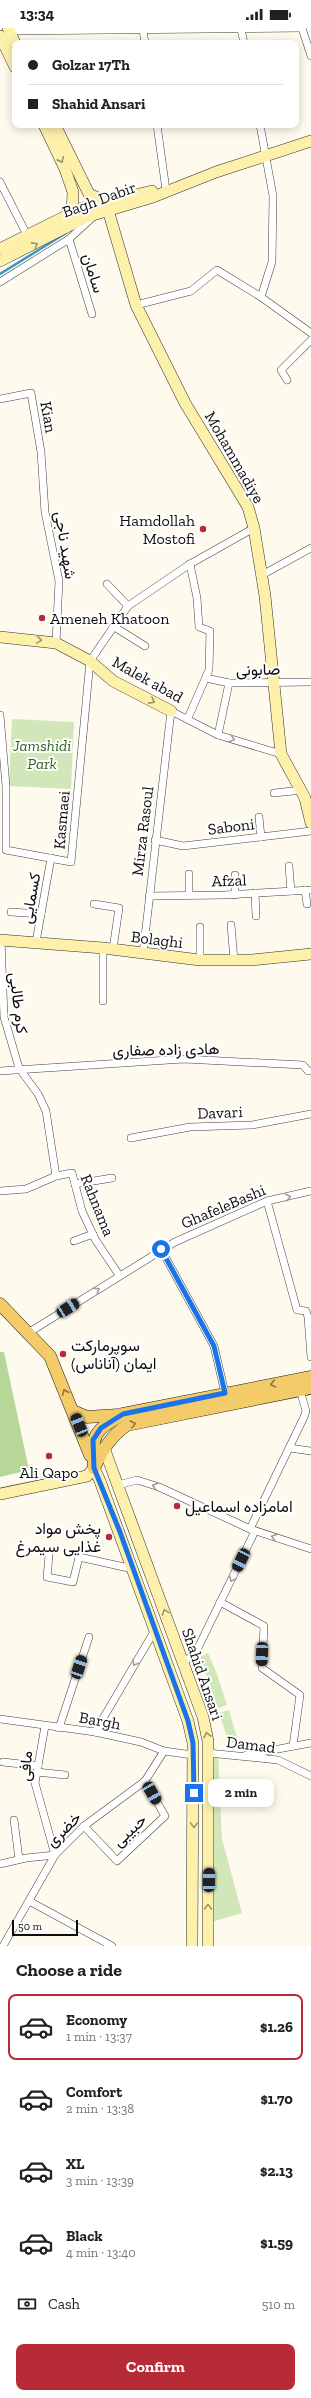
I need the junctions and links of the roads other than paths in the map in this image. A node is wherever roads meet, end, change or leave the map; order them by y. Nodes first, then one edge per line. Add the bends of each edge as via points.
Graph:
1 (252, 28) edge
2 (302, 28) edge
3 (241, 29) edge
4 (143, 30) junction
5 (6, 32) edge
6 (13, 40) edge
7 (145, 40) edge
8 (243, 40) edge
9 (12, 55) edge
10 (311, 56) edge
11 (45, 128) edge
12 (56, 128) edge
13 (157, 128) edge
14 (261, 128) edge
15 (311, 141) edge
16 (267, 156) junction
17 (0, 182) edge
18 (166, 190) junction
19 (107, 206) junction
20 (72, 213) junction
21 (96, 214) junction
22 (28, 237) junction
23 (69, 239) junction
24 (0, 249) edge
25 (0, 261) edge
26 (0, 282) edge
27 (261, 297) junction
28 (136, 305) junction
29 (92, 314) dead end
30 (311, 333) edge
31 (311, 340) edge
32 (288, 380) dead end
33 (0, 399) edge
34 (41, 452) joint
35 (254, 528) junction
36 (311, 548) edge
37 (190, 564) junction
38 (262, 575) junction
39 (107, 584) dead end
40 (128, 606) junction
41 (113, 626) junction
42 (0, 637) edge
43 (56, 643) junction
44 (145, 646) dead end
45 (90, 661) junction
46 (206, 678) junction
47 (311, 682) edge
48 (229, 683) junction
49 (274, 683) junction
50 (171, 711) junction
51 (0, 715) edge
52 (188, 718) junction
53 (218, 735) junction
54 (281, 754) junction
55 (302, 790) junction
56 (274, 794) dead end
57 (310, 805) edge
58 (259, 817) dead end
59 (311, 823) edge
60 (311, 831) edge
61 (261, 837) junction
62 (155, 840) junction
63 (51, 858) junction
64 (289, 866) dead end
65 (189, 874) dead end
66 (235, 875) dead end
67 (308, 890) edge
68 (291, 891) junction
69 (255, 893) junction
70 (235, 894) junction
71 (189, 895) junction
72 (148, 896) junction
73 (94, 904) dead end
74 (308, 904) dead end
75 (11, 912) dead end
76 (41, 914) junction
77 (256, 916) dead end
78 (231, 925) dead end
79 (200, 927) dead end
80 (0, 940) edge
81 (36, 942) junction
82 (108, 949) junction
83 (143, 954) junction
84 (311, 954) edge
85 (200, 960) junction
86 (234, 960) junction
87 (103, 1001) dead end
88 (18, 1068) junction
89 (0, 1071) edge
90 (311, 1071) edge
91 (311, 1114) edge
92 (131, 1138) dead end
93 (56, 1176) junction
94 (112, 1178) dead end
95 (75, 1184) junction
96 (0, 1191) edge
97 (311, 1191) edge
98 (267, 1201) junction
99 (93, 1234) junction
100 (74, 1241) dead end
101 (161, 1249) junction
102 (119, 1276) junction
103 (0, 1304) edge
104 (309, 1311) edge
105 (28, 1333) junction
106 (311, 1357) edge
107 (311, 1377) edge
108 (305, 1389) edge
109 (225, 1393) junction
110 (73, 1411) junction
111 (123, 1414) junction
112 (88, 1438) junction
113 (104, 1448) junction
114 (289, 1448) junction
115 (311, 1451) edge
116 (94, 1468) junction
117 (118, 1485) junction
118 (0, 1494) edge
119 (134, 1527) junction
120 (252, 1530) junction
121 (120, 1532) junction
122 (311, 1549) edge
123 (49, 1555) dead end
124 (133, 1569) junction
125 (220, 1602) junction
126 (155, 1630) junction
127 (89, 1637) dead end
128 (182, 1661) junction
129 (0, 1719) edge
130 (45, 1726) junction
131 (59, 1728) junction
132 (95, 1732) junction
133 (311, 1743) edge
134 (294, 1746) junction
135 (164, 1751) junction
136 (208, 1753) junction
137 (193, 1755) junction
138 (240, 1756) junction
139 (3, 1762) dead end
140 (37, 1769) junction
141 (65, 1775) dead end
142 (311, 1776) edge
143 (145, 1781) junction
144 (14, 1820) dead end
145 (84, 1826) junction
146 (55, 1855) junction
147 (19, 1860) junction
148 (0, 1864) edge
149 (29, 1900) junction
150 (3, 1946) edge
151 (112, 1946) edge
152 (192, 1946) edge
153 (208, 1946) edge

1 - 2 street
1 - 3 street
2 - 10 street
3 - 4 street
3 - 8 street
4 - 5 street
4 - 7 street
5 - 6 main road
5 - 9 main road
11 -> 20 main road via 65,168 73,192
12 - 19 main road via 89,194
13 - 18 street
14 - 16 street
15 - 16 main road, Bagh Dabir
16 - 18 main road, Bagh Dabir
16 - 27 street via 273,196 272,262
17 - 22 street
18 - 19 main road, Bagh Dabir via 153,198
19 - 20 main road, Bagh Dabir
19 - 21 main road, Bagh Dabir
19 - 28 main road, Mohammadiye
20 - 22 main road, Bagh Dabir
21 - 23 street
25 -> 21 main road, Bagh Dabir via 32,247 73,223
22 - 24 main road, Bagh Dabir
23 - 26 street
23 - 29 street, سامان
27 - 28 street via 217,270 191,291
27 - 30 street
28 - 35 main road, Mohammadiye via 185,403 248,507
31 - 32 street via 281,370
33 - 34 street, Kian via 31,393
34 - 43 street, شهید ناجی via 45,512 59,581
35 - 37 street
35 - 38 main road, Mohammadiye
36 - 38 street
37 - 40 street
37 - 46 street via 197,598 199,627 210,631 209,670
38 - 49 main road, Mohammadiye
39 - 40 street
40 - 41 street
41 - 44 street
41 - 45 street
42 -> 43 main road, Malek abad
43 - 45 main road, Malek abad
45 -> 50 main road, Malek abad via 113,681
45 - 63 street, Kasmaei via 71,862
46 - 48 street, صابونی
46 - 52 street
47 - 49 street, صابونی
48 - 49 street, صابونی
48 - 53 street
49 - 54 main road, Mohammadiye
50 - 52 street, Malek abad
50 - 62 street, Mirza Rasoul
51 - 63 street via 6,786 6,850
52 - 53 street, Malek abad
53 -> 54 street, Malek abad
54 - 55 main road, Mohammadiye
55 - 56 street
55 - 57 main road, Mohammadiye
57 - 59 main road, Mohammadiye
58 - 61 street
60 - 61 street, Saboni
61 - 62 street, Saboni via 183,846
62 - 72 street, Mirza Rasoul
63 - 76 street, کسمایی
64 - 68 street
65 - 71 street
66 - 70 street
67 - 68 street, Afzal
67 - 74 street
68 - 69 street, Afzal
69 - 70 street, Afzal
69 - 77 street
70 - 71 street, Afzal
71 - 72 street, Afzal
72 - 83 street, Mirza Rasoul
73 - 82 street via 119,908
75 - 76 street
76 - 81 street, کسمایی
78 - 86 street
79 - 85 street
80 - 81 main road, Bolaghi
80 - 88 street, کرم طالبی via 4,1017
81 - 82 main road, Bolaghi
82 - 83 main road, Bolaghi
82 - 87 street
83 - 85 main road, Bolaghi
84 - 86 main road, Bolaghi
85 - 86 main road, Bolaghi
88 - 89 street, هادی زاده صفاری
88 - 90 street, هادی زاده صفاری via 184,1059 303,1064
88 - 93 street, Rahnama via 38,1094 46,1111
91 - 92 street, Davari via 252,1125 190,1127
93 - 95 street, Rahnama via 72,1173
93 - 96 street via 26,1189
94 - 95 street
95 - 99 street, Rahnama via 82,1211
98 -> 97 street, GhafeleBashi
98 - 101 street, GhafeleBashi
98 - 104 street via 297,1310
99 - 100 street
99 - 102 street, Rahnama
101 - 102 street, GhafeleBashi
101 - 109 street via 214,1346
105 -> 102 street, GhafeleBashi
103 - 105 main road
104 - 106 street
110 -> 105 main road via 50,1356
107 -> 109 main road
113 -> 108 main road via 114,1434 127,1425
108 - 114 street via 306,1411
109 - 111 main road
110 - 111 main road via 93,1418
110 - 112 main road
111 - 112 main road
112 - 113 main road
112 - 116 main road
113 - 116 main road
113 - 117 main road, Shahid Ansari
114 - 115 street
114 - 120 street
116 - 118 main road via 87,1476
116 - 121 main road, Shahid Ansari
117 - 119 main road, Shahid Ansari
120 -> 117 street via 159,1487 137,1480
119 - 121 main road
128 -> 119 main road, Shahid Ansari
122 -> 120 street
120 -> 125 street
121 - 124 main road, Shahid Ansari
123 - 124 street via 47,1577 69,1582 73,1582 80,1558
124 - 126 main road, Shahid Ansari
125 - 128 street via 194,1656
125 - 134 street via 264,1626 262,1668 300,1695
126 -> 132 street
126 - 137 main road, Shahid Ansari via 188,1721
127 - 131 street
136 -> 128 main road, Shahid Ansari via 203,1717
129 - 130 street, Bargh
130 - 131 street, Bargh
130 - 140 street, مافی
131 - 132 street, Bargh
132 - 135 street, Bargh via 141,1742
133 - 134 street
134 - 138 street
135 - 137 street, Bargh
135 - 143 street, خضری
136 - 138 street, Damad
153 -> 136 main road, Shahid Ansari
137 -> 152 main road, Shahid Ansari
138 - 142 street, Damad via 278,1760
139 - 140 street
140 - 141 street
140 - 146 street, مافی via 35,1783
143 - 145 street, خضری
143 - 145 street, حبیبی via 165,1816 117,1860
144 - 147 street
145 - 146 street, خضری
146 - 147 street
146 - 149 street, خضری
147 - 148 street
149 - 150 street, خضری
149 - 151 street

